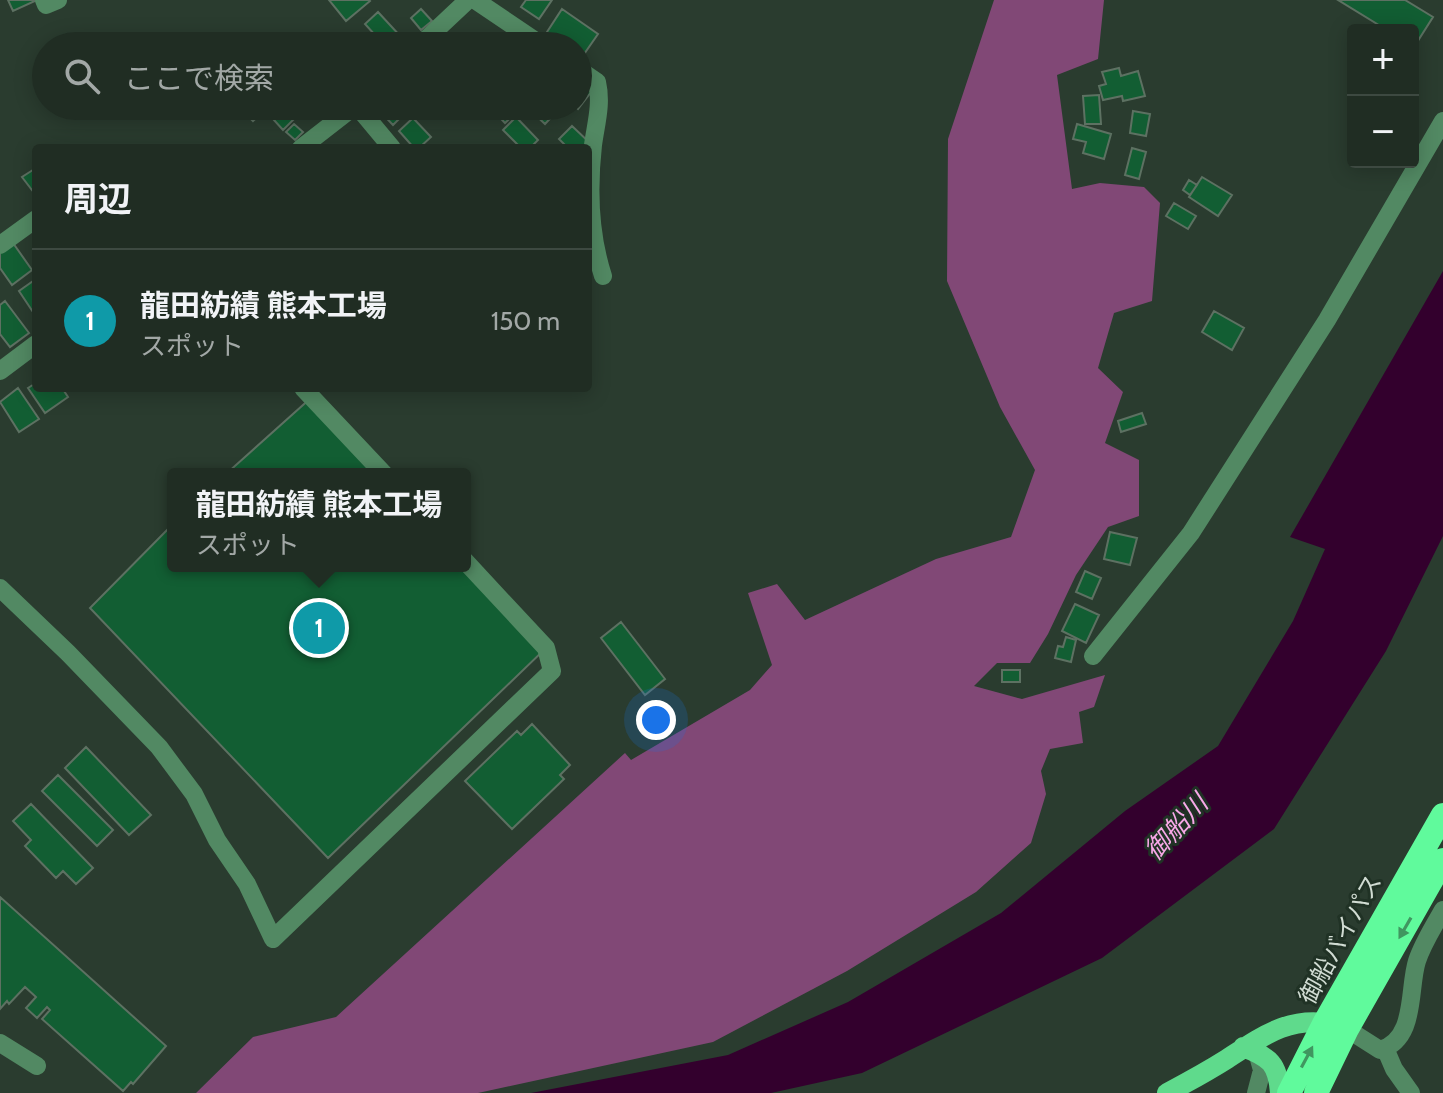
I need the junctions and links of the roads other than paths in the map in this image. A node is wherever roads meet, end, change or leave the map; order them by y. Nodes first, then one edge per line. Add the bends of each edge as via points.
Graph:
1 (44, 0) edge
2 (58, 0) edge
3 (468, 0) edge
4 (475, 0) edge
5 (434, 32) edge
6 (522, 32) edge
7 (592, 79) edge
8 (338, 120) edge
9 (368, 120) edge
10 (1443, 121) edge
11 (306, 144) edge
12 (389, 144) edge
13 (592, 165) edge
14 (32, 222) edge
15 (592, 238) edge
16 (0, 245) edge
17 (603, 276) dead end
18 (32, 347) edge
19 (0, 371) edge
20 (307, 392) edge
21 (378, 468) edge
22 (471, 567) edge
23 (0, 588) edge
24 (1093, 656) dead end
25 (1443, 815) edge
26 (1443, 860) edge
27 (1442, 912) edge
28 (1336, 1025) junction
29 (0, 1043) edge
30 (1385, 1048) junction
31 (1250, 1050) junction
32 (37, 1066) dead end
33 (1167, 1093) edge
34 (1256, 1093) edge
35 (1280, 1093) edge
36 (1289, 1093) edge
37 (1316, 1093) edge
38 (1411, 1093) edge

1 - 2 street via 46,5
3 - 5 street
4 - 6 street
7 - 13 street via 600,98
8 - 11 street
9 - 12 street
10 - 24 street via 1327,320 1191,533
14 - 16 street
15 - 17 street
18 - 19 street
20 - 21 street
22 - 23 street via 546,648 552,671 273,939 194,794 159,747
25 - 28 highway, 御船バイパス
26 -> 28 highway, 御船バイパス
27 - 30 street via 1415,965 1409,1015
28 - 30 street via 1370,1046
28 - 31 main road via 1277,1027
36 -> 28 highway, 御船バイパス
28 - 37 highway, 御船バイパス
29 - 32 street
30 - 38 street
31 - 33 main road
31 - 34 street via 1262,1070
31 - 35 main road via 1275,1067

